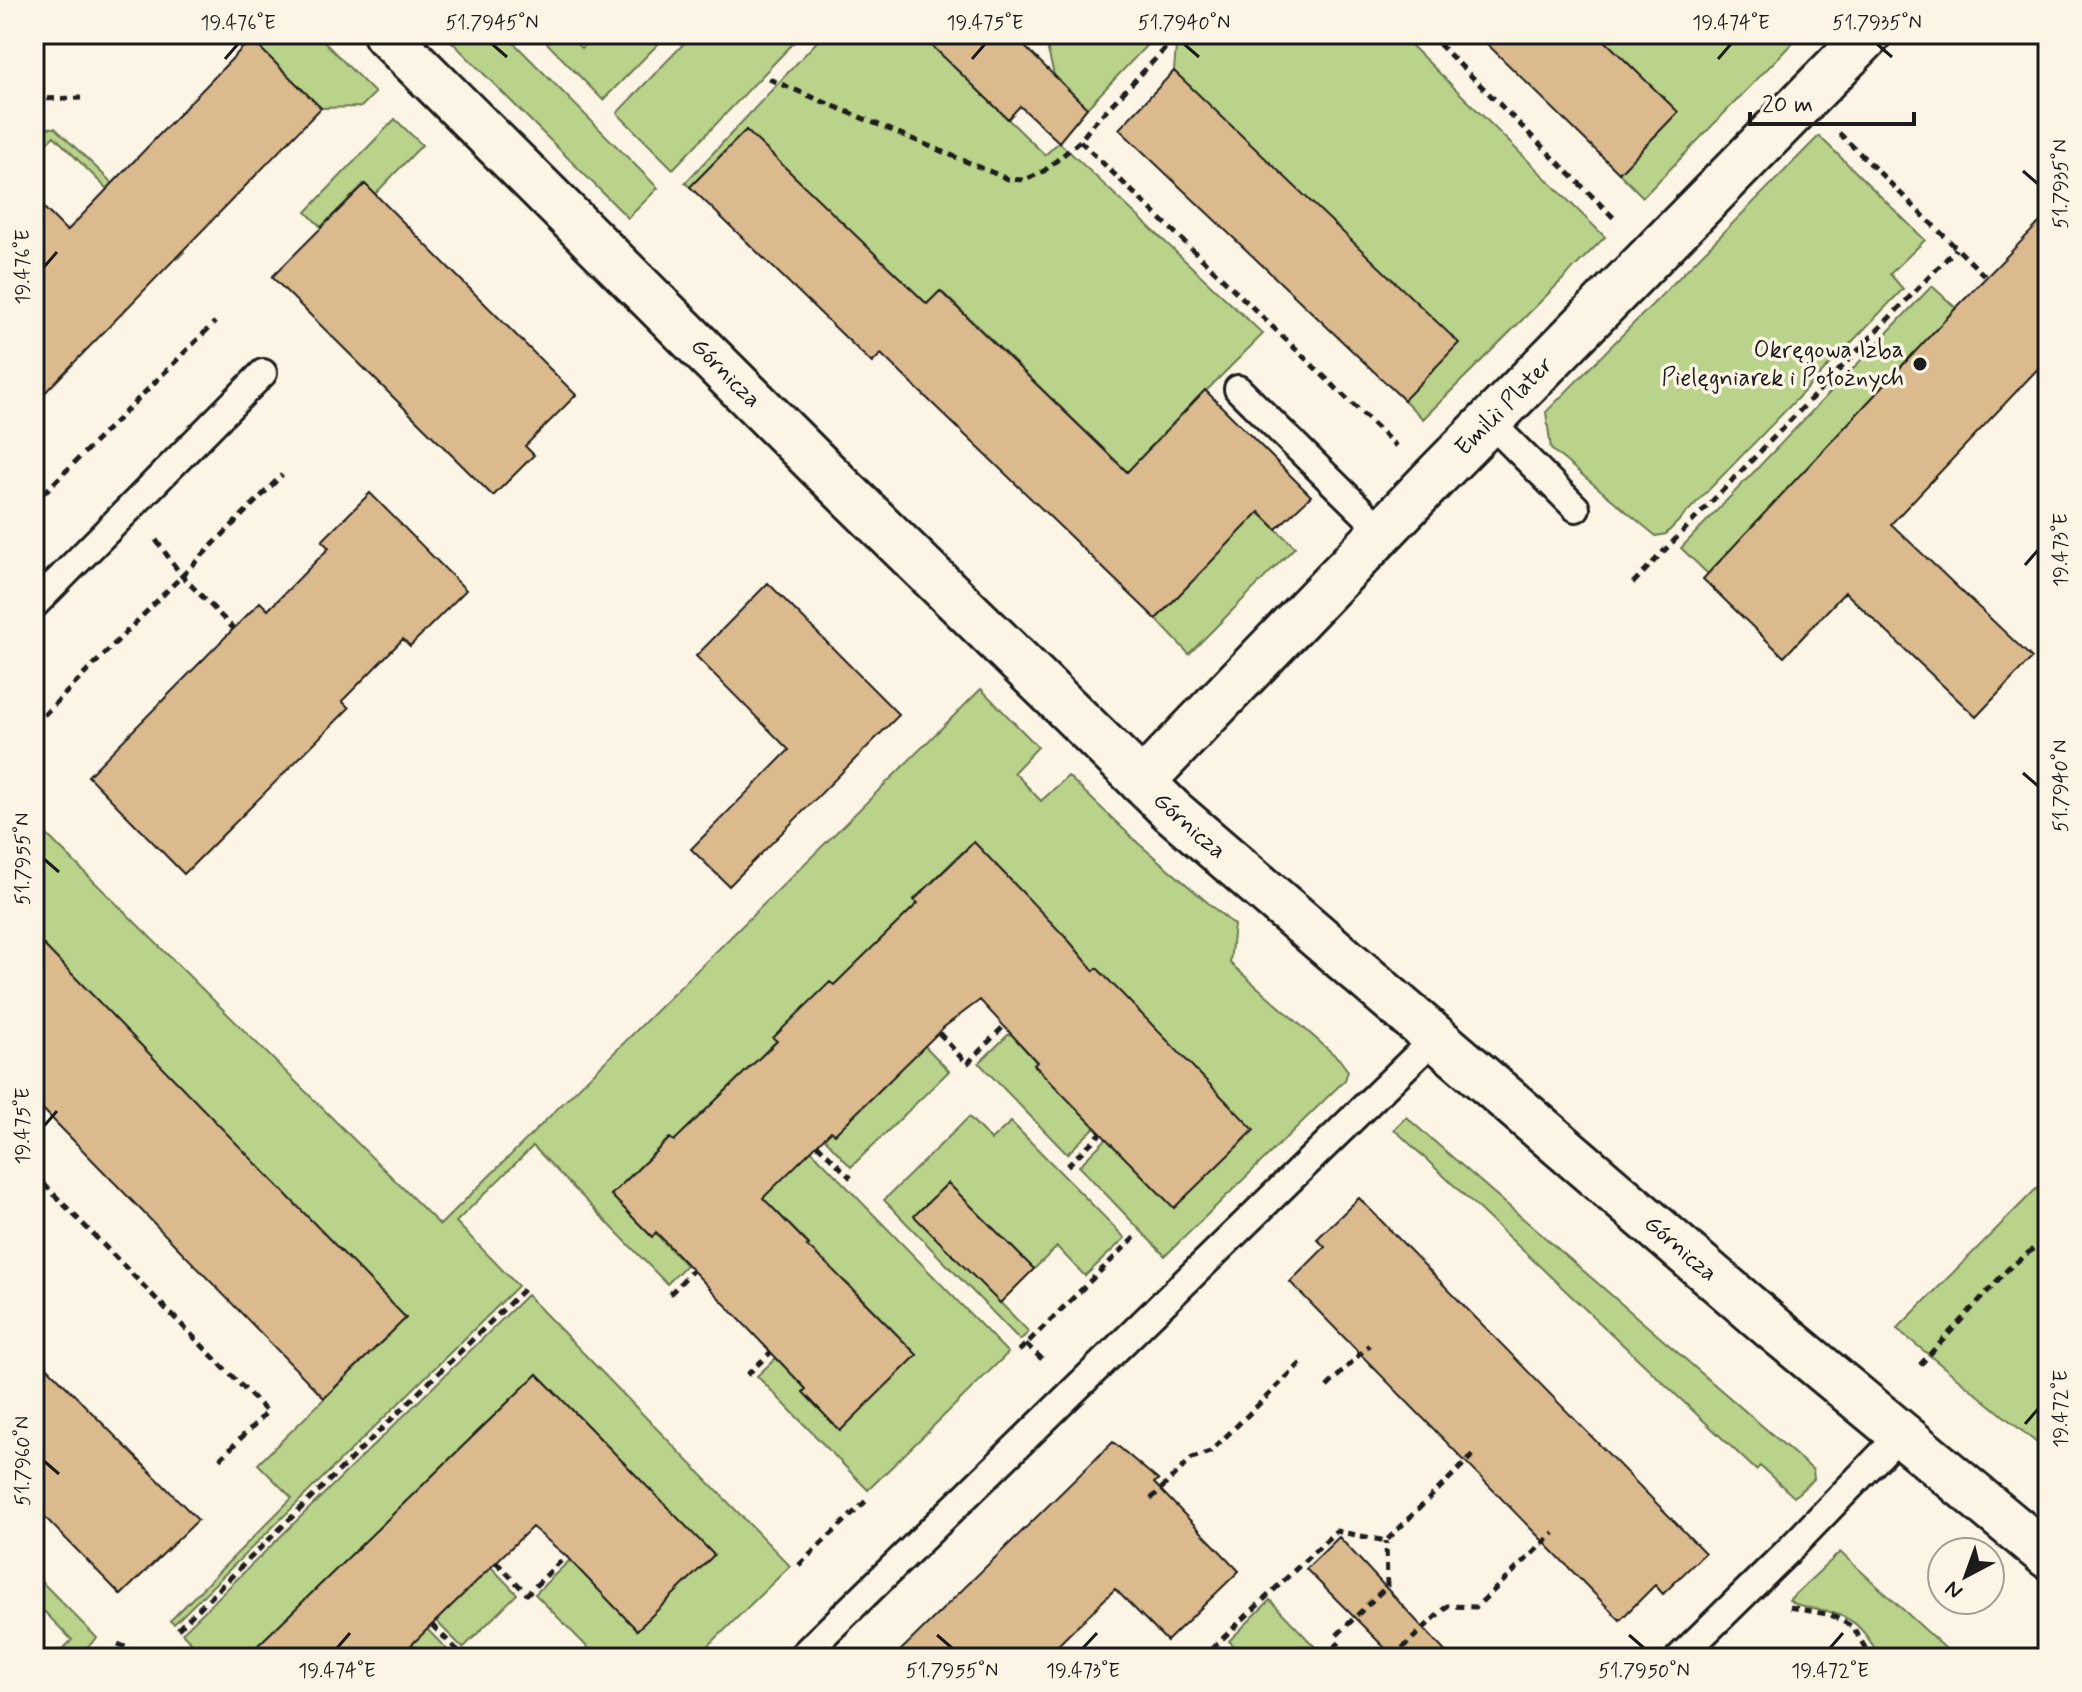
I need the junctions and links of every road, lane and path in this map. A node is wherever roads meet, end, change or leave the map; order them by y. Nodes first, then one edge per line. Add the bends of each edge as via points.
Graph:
1 (386, 34) edge
2 (1165, 34) edge
3 (1429, 34) edge
4 (1869, 34) edge
5 (769, 79) dead end
6 (81, 98) dead end
7 (1806, 99) junction
8 (34, 102) edge
9 (1080, 141) junction
10 (1956, 249) junction
11 (1651, 254) junction
12 (1987, 278) dead end
13 (215, 322) dead end
14 (263, 373) dead end
15 (1238, 389) dead end
16 (1489, 421) junction
17 (282, 475) dead end
18 (1432, 480) junction
19 (34, 503) edge
20 (1576, 508) dead end
21 (128, 510) junction
22 (1382, 531) junction
23 (182, 576) junction
24 (1633, 583) dead end
25 (34, 605) edge
26 (234, 629) dead end
27 (34, 725) edge
28 (1142, 782) junction
29 (1004, 1026) dead end
30 (939, 1033) dead end
31 (1437, 1036) junction
32 (1101, 1133) dead end
33 (817, 1144) dead end
34 (1067, 1166) dead end
35 (34, 1174) edge
36 (851, 1178) dead end
37 (1135, 1237) dead end
38 (2048, 1237) edge
39 (692, 1271) dead end
40 (527, 1286) dead end
41 (670, 1294) dead end
42 (1369, 1345) dead end
43 (1019, 1351) dead end
44 (771, 1352) dead end
45 (1302, 1362) dead end
46 (1920, 1365) dead end
47 (747, 1375) dead end
48 (1327, 1387) dead end
49 (1901, 1434) junction
50 (1475, 1453) dead end
51 (220, 1459) dead end
52 (868, 1499) dead end
53 (1151, 1499) dead end
54 (1554, 1533) dead end
55 (1386, 1541) junction
56 (566, 1556) dead end
57 (2048, 1556) edge
58 (496, 1562) dead end
59 (799, 1565) dead end
60 (1786, 1605) dead end
61 (432, 1625) dead end
62 (178, 1629) dead end
63 (118, 1644) dead end
64 (463, 1656) edge
65 (1206, 1657) edge
66 (150, 1658) edge
67 (800, 1658) edge
68 (1324, 1658) edge
69 (1392, 1658) edge
70 (1679, 1658) edge
71 (1871, 1658) edge

1 - 28 street, Górnicza
2 - 9 path via 1164,50
3 - 11 path
4 - 7 street, Emilii Plater
5 - 9 path via 1008,179 1025,180 1044,171
6 - 8 path
7 - 10 path
7 - 11 street, Emilii Plater
9 - 18 path
10 - 12 path
10 - 24 path
11 - 16 street, Emilii Plater
13 - 19 path
14 - 21 lane
15 - 22 lane
16 - 18 street, Emilii Plater
16 - 20 lane
17 - 23 path
18 - 22 street, Emilii Plater
21 - 23 path
21 - 25 lane
22 - 28 street, Emilii Plater
23 - 26 path
23 - 27 path
28 - 31 street, Górnicza
29 - 30 path via 967,1064
31 - 49 street, Górnicza
31 - 67 lane
32 - 34 path
33 - 36 path
35 - 51 path via 267,1412
37 - 43 path
38 - 46 path via 2008,1269
39 - 41 path
40 - 62 path
42 - 48 path
44 - 47 path
45 - 53 path via 1210,1452 1192,1458
49 - 57 street, Górnicza
49 - 70 lane
50 - 55 path
52 - 59 path
54 - 69 path via 1476,1607 1447,1606
55 - 65 path via 1336,1531
55 - 68 path via 1387,1586
56 - 58 path via 527,1594
60 - 71 path via 1831,1615 1853,1627
61 - 64 path
63 - 66 path

